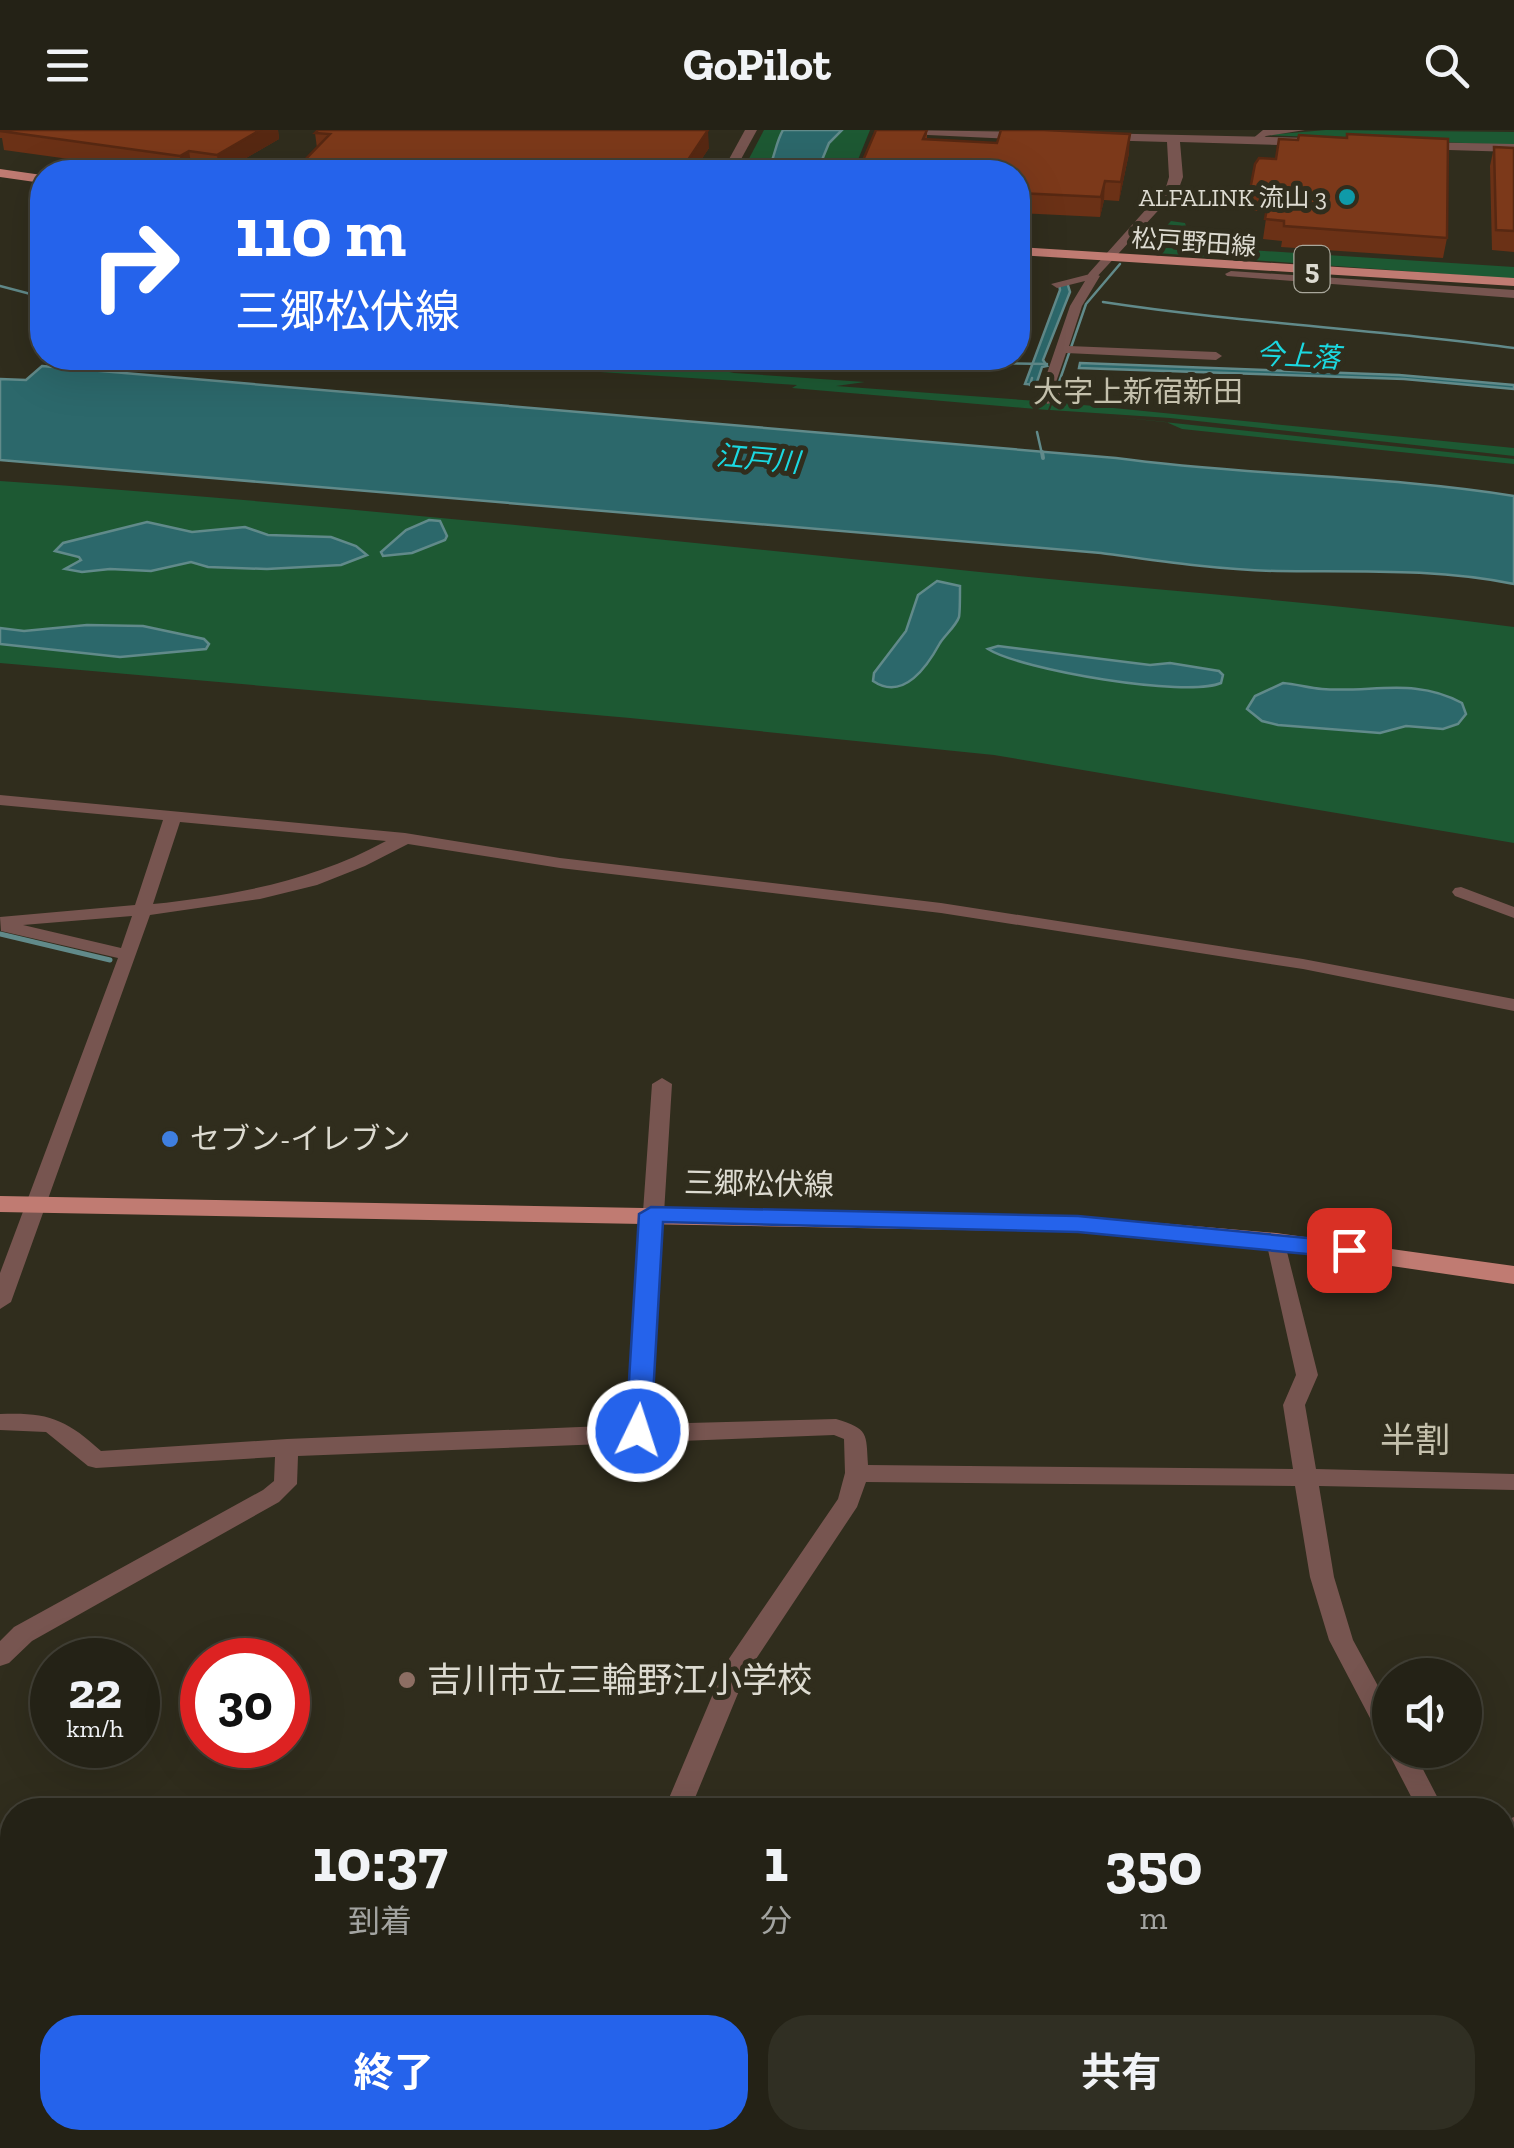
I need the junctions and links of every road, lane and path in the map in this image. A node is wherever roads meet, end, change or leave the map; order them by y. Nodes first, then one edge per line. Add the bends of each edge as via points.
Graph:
1 (751, 130) edge
2 (907, 130) edge
3 (1300, 130) edge
4 (1048, 136) edge
5 (1084, 136) edge
6 (1172, 137) junction
7 (1256, 140) junction
8 (1333, 142) edge
9 (1409, 145) edge
10 (1514, 148) edge
11 (735, 160) edge
12 (0, 173) edge
13 (30, 177) edge
14 (1030, 252) edge
15 (1110, 257) junction
16 (1231, 274) dead end
17 (1094, 276) junction
18 (1062, 282) dead end
19 (1514, 288) edge
20 (1067, 350) junction
21 (1216, 356) dead end
22 (1050, 391) dead end
23 (0, 800) edge
24 (173, 816) junction
25 (405, 838) junction
26 (1461, 892) dead end
27 (140, 910) junction
28 (1514, 913) edge
29 (0, 924) edge
30 (127, 955) junction
31 (1514, 1005) edge
32 (662, 1084) dead end
33 (0, 1204) edge
34 (36, 1205) junction
35 (651, 1214) junction
36 (1276, 1241) junction
37 (1514, 1275) edge
38 (0, 1302) edge
39 (0, 1422) edge
40 (638, 1431) junction
41 (287, 1446) junction
42 (857, 1473) junction
43 (1305, 1479) junction
44 (1514, 1482) edge
45 (0, 1656) edge
46 (1372, 1698) edge
47 (1409, 1768) edge
48 (682, 1798) edge
49 (1425, 1798) edge

1 - 11 street
2 - 4 street
3 - 7 street via 1263,133
5 - 6 street
6 - 7 street
6 - 15 street via 1172,188
7 - 8 street
9 - 10 street
12 - 13 main road
14 - 15 main road, 松戸野田線 / 5
15 - 17 street
15 - 19 main road, 松戸野田線 / 5
16 - 19 street
17 - 18 street
17 - 20 street via 1076,306
20 - 21 street
20 - 22 street
23 - 24 street
24 - 25 street
24 - 27 street
25 - 27 street via 365,860 259,894
25 - 31 street via 1052,924
26 - 28 street
27 - 29 street
27 - 30 street
29 - 30 street
30 - 34 street
32 - 35 street
33 - 34 main road, 三郷松伏線
34 - 35 main road, 三郷松伏線
34 - 38 street
35 - 36 main road, 三郷松伏線 via 1078,1224
35 - 40 street
36 - 37 main road, 三郷松伏線
36 - 43 street via 1307,1375 1294,1405
39 - 41 street via 43,1420 96,1460
40 - 41 street
40 - 42 street via 836,1426 855,1436
41 - 45 street via 285,1484 271,1496 24,1634
42 - 43 street
42 - 48 street via 849,1502 735,1670
43 - 44 street
43 - 46 street via 1341,1640
47 - 49 street

